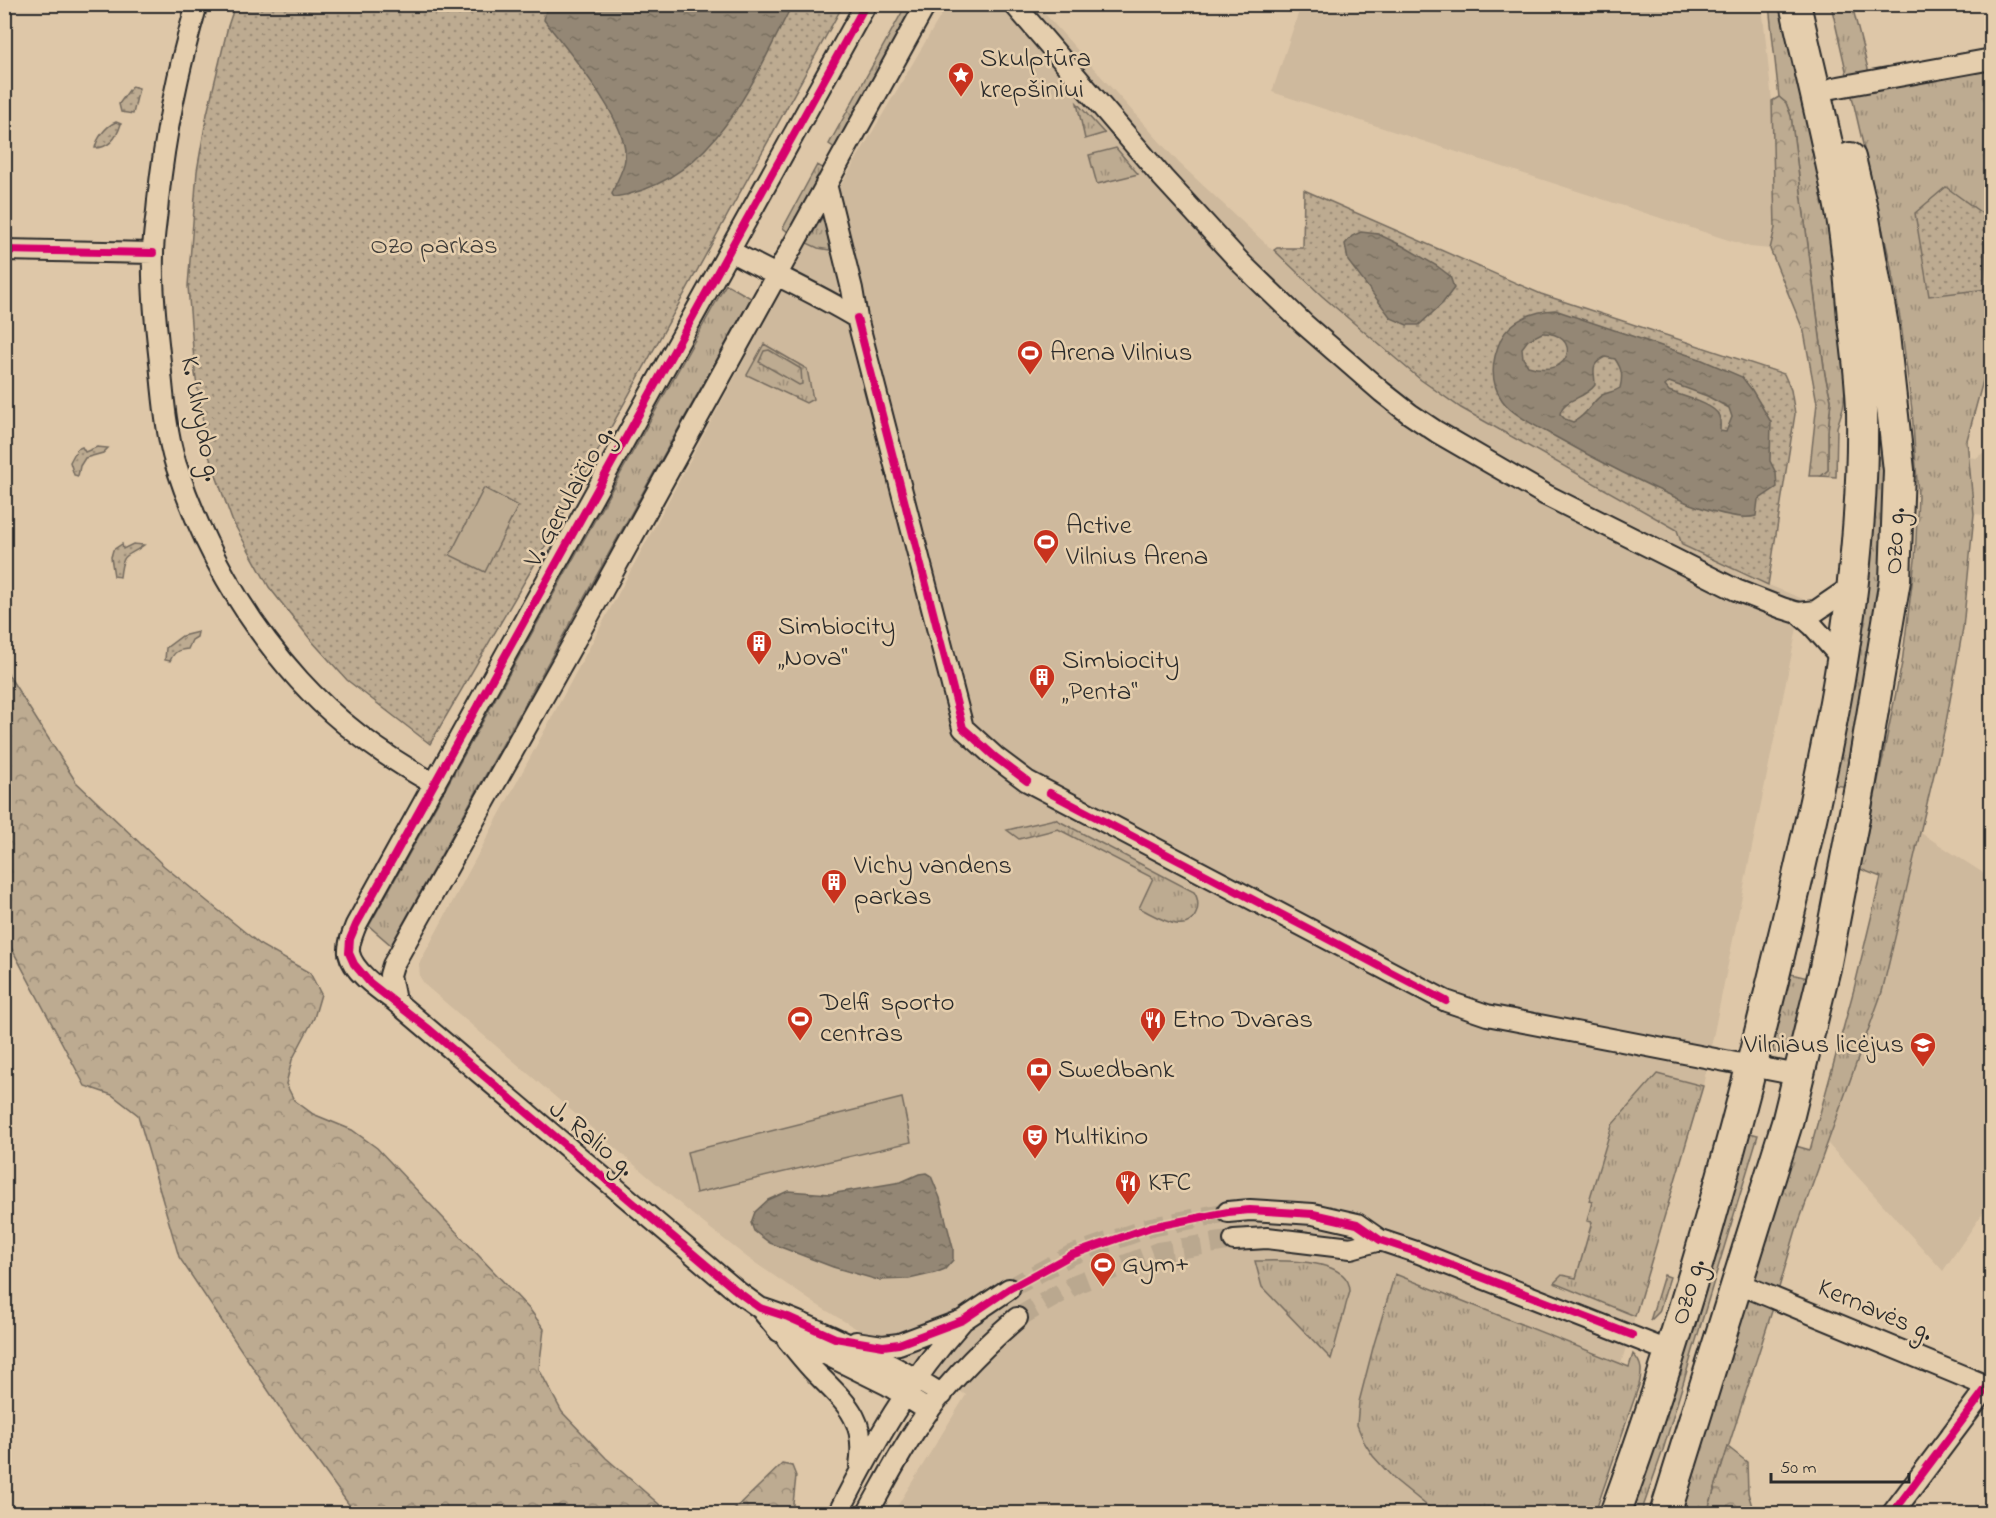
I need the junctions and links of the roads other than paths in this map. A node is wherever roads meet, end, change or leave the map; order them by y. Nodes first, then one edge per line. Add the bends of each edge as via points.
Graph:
1 (197, 4) edge
2 (866, 4) edge
3 (926, 4) edge
4 (1014, 4) edge
5 (1795, 4) edge
6 (1815, 4) edge
7 (1992, 59) edge
8 (1833, 88) junction
9 (826, 184) junction
10 (4, 250) edge
11 (730, 251) junction
12 (153, 253) junction
13 (776, 276) junction
14 (857, 318) junction
15 (1854, 585) junction
16 (1798, 613) junction
17 (1842, 659) junction
18 (435, 784) junction
19 (354, 963) junction
20 (393, 965) junction
21 (395, 1001) junction
22 (1752, 1066) junction
23 (1798, 1075) junction
24 (1228, 1212) tunnel mouth
25 (1380, 1239) junction
26 (1234, 1240) tunnel mouth
27 (1737, 1283) junction
28 (1009, 1289) tunnel mouth
29 (760, 1308) junction
30 (1017, 1318) tunnel mouth
31 (963, 1320) junction
32 (779, 1331) junction
33 (835, 1338) junction
34 (1671, 1352) junction
35 (916, 1377) junction
36 (1990, 1387) edge
37 (904, 1395) junction
38 (942, 1395) junction
39 (929, 1411) junction
40 (860, 1471) junction
41 (838, 1514) edge
42 (867, 1514) edge
43 (1615, 1514) edge
44 (1665, 1514) edge
45 (1892, 1514) edge

1 - 12 street, K. Ulvydo g. via 182,54 164,145
2 - 11 street, V. Gerulaičio g.
3 - 9 street
4 - 16 street via 1242,264 1382,392 1437,432 1546,495 1736,590
5 - 15 main road, Ozo g. via 1842,220 1855,335 1862,407 1861,504
6 - 8 main road, Ozo g.
7 - 8 street
8 - 23 main road, Ozo g. via 1863,213 1883,326 1899,470 1897,536 1895,580 1861,781 1825,968
9 - 13 street
9 - 14 street
10 - 12 street
11 - 13 street
11 - 18 street, V. Gerulaičio g.
12 - 18 street, K. Ulvydo g. via 163,399 175,463 196,521 229,584 299,680 351,728
13 - 14 street
13 - 20 street
14 - 22 street via 963,728 998,759 1034,785 1446,1000 1487,1015
15 - 16 street via 1816,611
15 - 17 main road, Ozo g.
16 - 17 street
17 - 22 main road, Ozo g. via 1797,880
18 - 19 street, V. Gerulaičio g. via 356,925 349,952
19 - 20 street via 380,969
19 - 21 street via 370,983
20 - 21 street via 390,975
21 - 29 street, J. Ralio g.
22 - 23 street
22 - 34 main road, Ozo g.
23 - 27 main road, Ozo g.
24 - 25 street via 1313,1214 1358,1224
25 - 26 street via 1352,1248 1267,1238
25 - 34 street
27 - 36 street, Kernavės g.
27 - 44 main road, Ozo g.
28 - 31 street
29 - 32 street, J. Ralio g.
29 - 33 street
30 - 38 street via 965,1366
31 - 33 street via 899,1344 883,1346
31 - 35 street
32 - 37 street, J. Ralio g.
32 - 40 street via 852,1410 863,1449
33 - 35 street
34 - 43 main road, Ozo g.
35 - 37 street
35 - 38 street
36 - 45 street
37 - 39 street, J. Ralio g.
37 - 40 street
38 - 39 street
39 - 42 street
40 - 41 street

